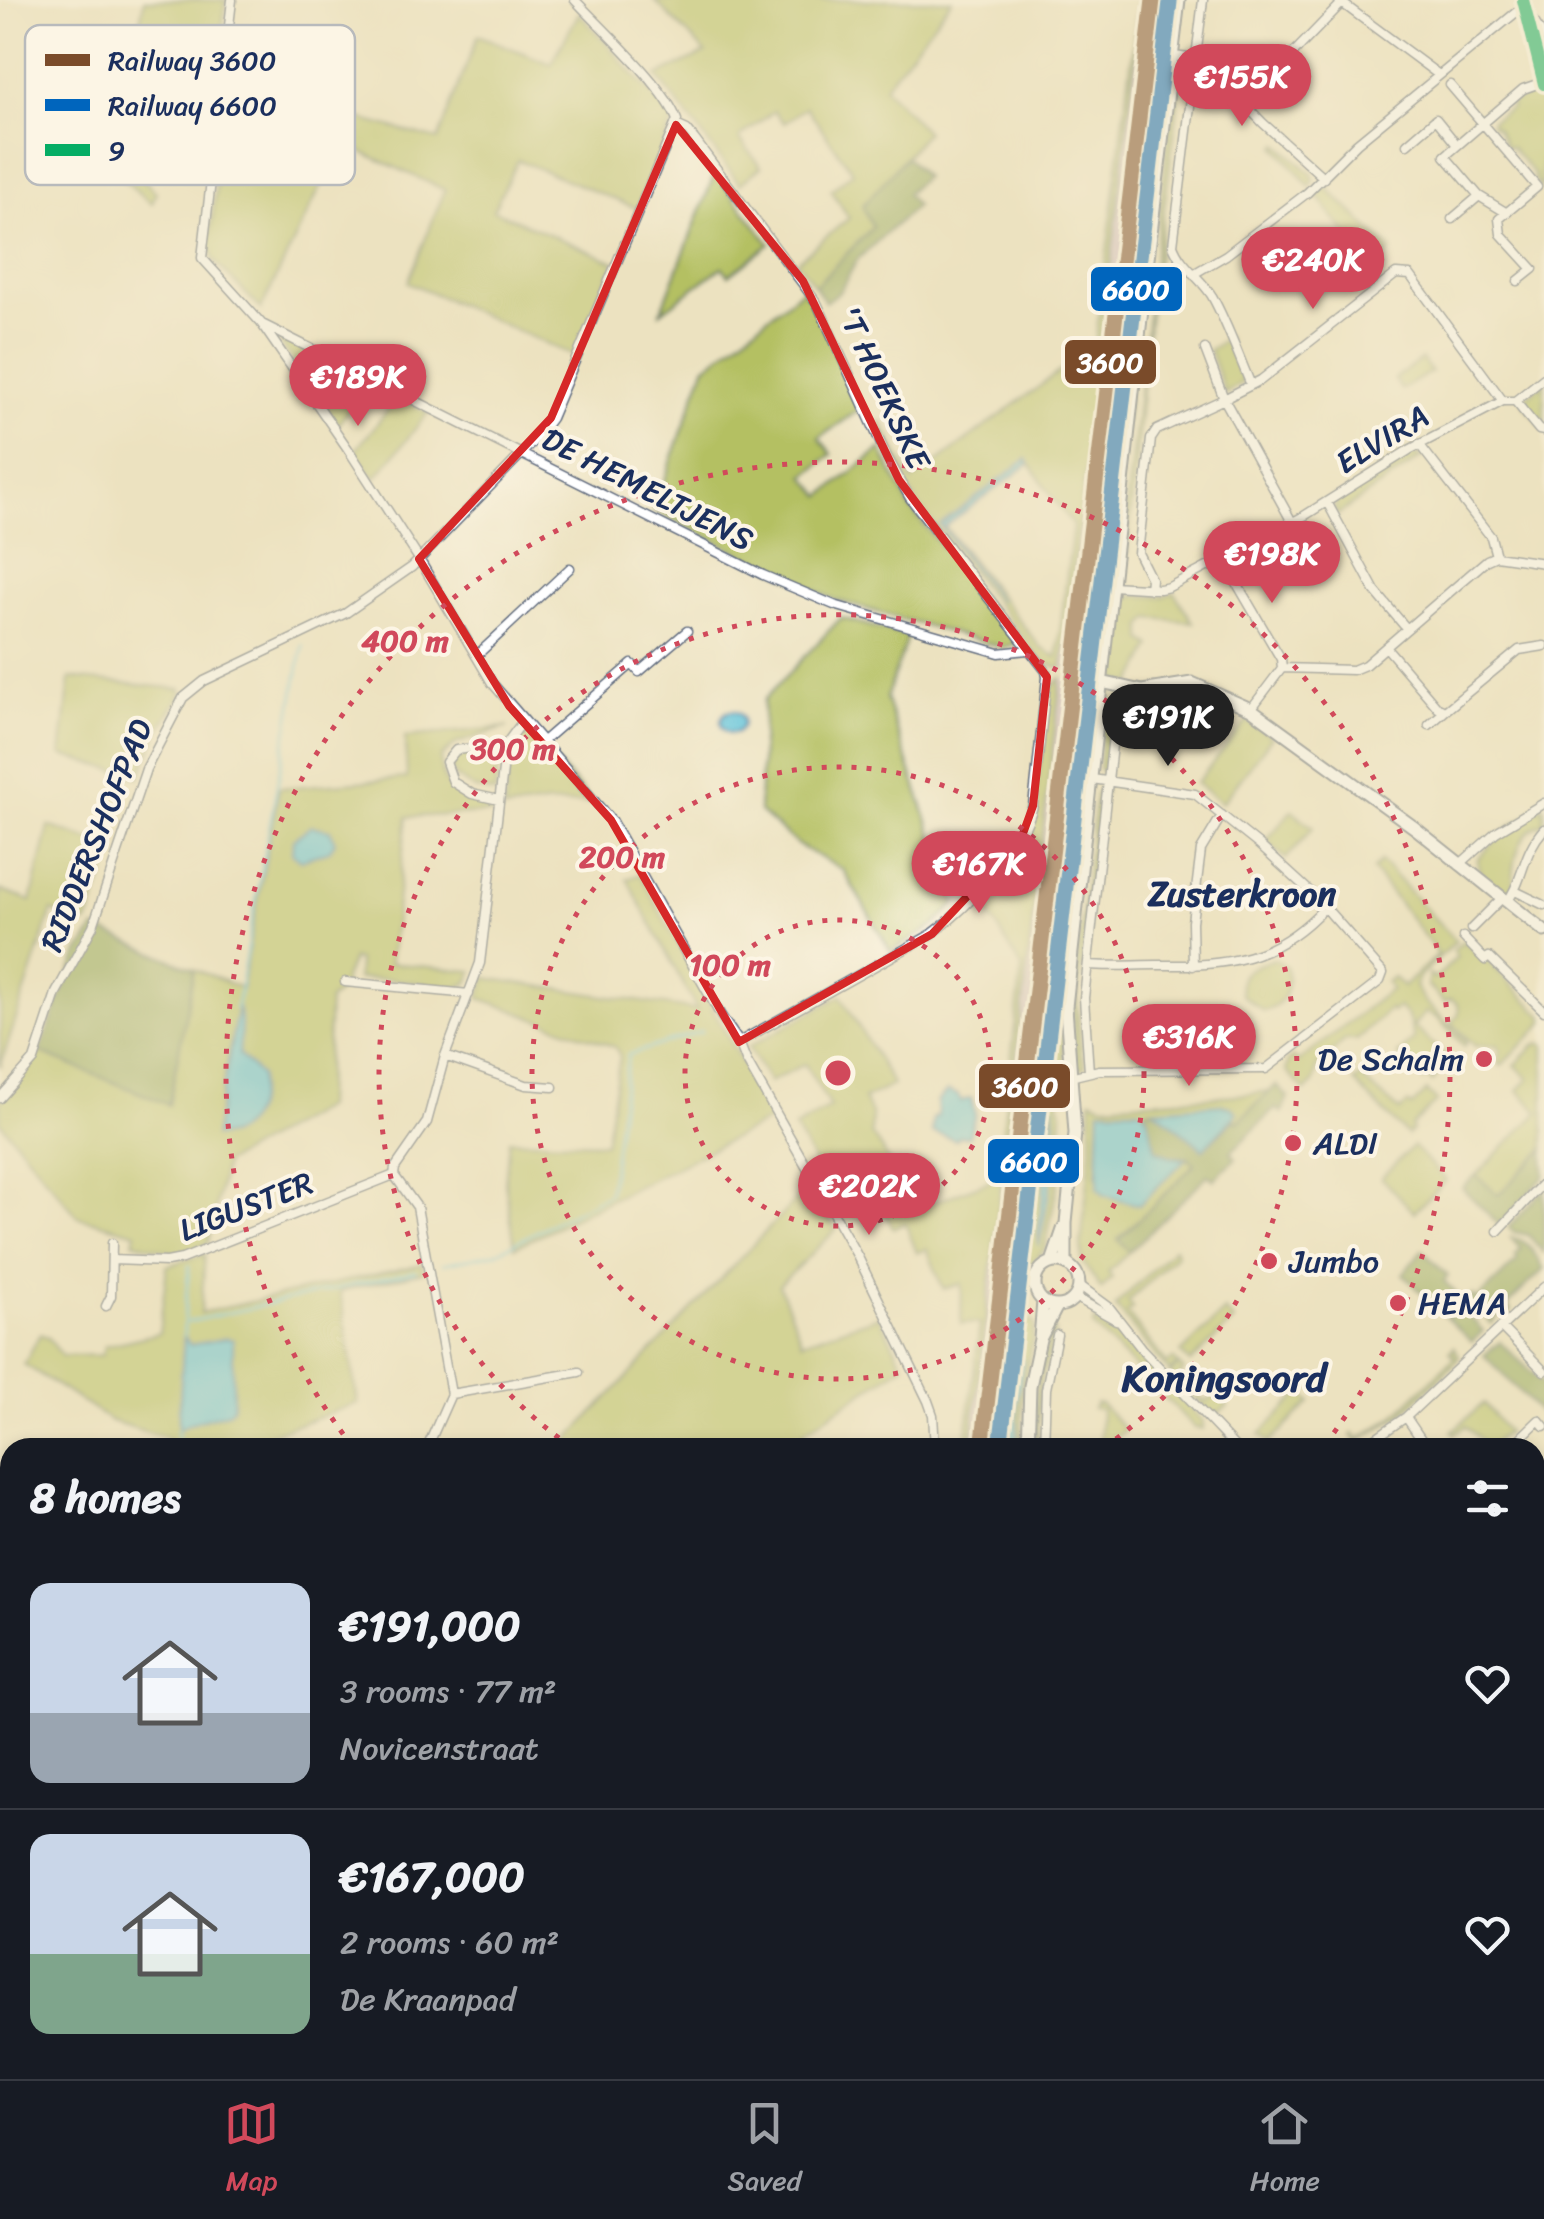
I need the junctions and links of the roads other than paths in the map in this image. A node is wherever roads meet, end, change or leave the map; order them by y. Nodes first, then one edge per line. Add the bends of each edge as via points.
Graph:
1 (232, 0) edge
2 (574, 0) edge
3 (1179, 0) edge
4 (1204, 0) edge
5 (1340, 1) edge
6 (1525, 5) edge
7 (229, 25) edge
8 (1544, 37) edge
9 (1173, 56) junction
10 (1198, 59) junction
11 (1438, 76) junction
12 (1544, 83) edge
13 (1450, 86) dead end
14 (1244, 104) junction
15 (1483, 123) junction
16 (676, 126) junction
17 (1407, 144) dead end
18 (1458, 145) junction
19 (1323, 179) junction
20 (210, 185) edge
21 (1479, 196) junction
22 (1507, 213) junction
23 (1452, 219) dead end
24 (1196, 273) junction
25 (1518, 281) dead end
26 (261, 323) junction
27 (1205, 348) dead end
28 (1544, 378) edge
29 (1251, 385) junction
30 (1224, 399) junction
31 (1504, 401) junction
32 (1515, 401) junction
33 (1544, 431) edge
34 (1418, 444) junction
35 (522, 452) junction
36 (1327, 502) junction
37 (1292, 522) junction
38 (1496, 556) junction
39 (1222, 558) junction
40 (419, 559) junction
41 (1544, 563) edge
42 (570, 568) dead end
43 (1112, 586) junction
44 (1150, 589) junction
45 (1407, 628) junction
46 (687, 631) dead end
47 (1544, 646) edge
48 (1386, 647) junction
49 (1027, 650) junction
50 (476, 656) junction
51 (1282, 668) junction
52 (1101, 682) junction
53 (1251, 709) junction
54 (1444, 711) junction
55 (1115, 718) dead end
56 (522, 721) junction
57 (1429, 726) dead end
58 (542, 742) junction
59 (506, 744) junction
60 (1092, 780) junction
61 (1110, 782) junction
62 (499, 800) junction
63 (1544, 803) edge
64 (1222, 815) junction
65 (1544, 829) edge
66 (1458, 865) junction
67 (1515, 891) junction
68 (1504, 900) junction
69 (1544, 905) edge
70 (1326, 907) junction
71 (1471, 929) dead end
72 (1544, 932) edge
73 (1463, 938) dead end
74 (1088, 965) junction
75 (1193, 966) junction
76 (345, 982) dead end
77 (469, 994) junction
78 (1544, 1012) edge
79 (740, 1042) junction
80 (445, 1056) junction
81 (1090, 1072) junction
82 (1070, 1077) junction
83 (553, 1087) dead end
84 (0, 1098) edge
85 (394, 1175) junction
86 (1544, 1182) edge
87 (1498, 1232) dead end
88 (112, 1243) dead end
89 (112, 1260) junction
90 (1059, 1263) junction
91 (1544, 1287) edge
92 (1077, 1291) junction
93 (1043, 1301) junction
94 (106, 1306) dead end
95 (1057, 1306) junction
96 (1501, 1327) junction
97 (1057, 1335) dead end
98 (1040, 1339) junction
99 (1544, 1371) edge
100 (578, 1372) dead end
101 (451, 1394) junction
102 (1406, 1417) junction
103 (1544, 1426) edge
104 (431, 1438) edge
105 (934, 1438) edge
106 (1028, 1438) edge
107 (1044, 1438) edge
108 (1227, 1438) edge
109 (1376, 1438) edge
110 (1420, 1438) edge
111 (1520, 1438) edge

1 - 7 street
2 - 16 street, 'T HOEKSKE via 671,108
3 - 9 street
4 - 10 street
5 - 11 street
5 - 14 street
6 - 8 street
6 - 11 street
6 - 12 street
9 - 10 street
9 - 43 street
10 - 14 street
10 - 24 street via 1173,245
11 - 19 street
12 - 15 street via 1523,89
13 - 15 street
14 - 19 street
15 - 18 street
15 - 22 street via 1537,187
16 - 35 street via 550,418
16 - 49 street, 'T HOEKSKE via 687,130 803,281 899,480
17 - 18 street via 1436,119
18 - 21 street via 1444,156
19 - 24 street
20 - 26 street via 202,258
21 - 22 street
21 - 23 street
22 - 25 street via 1499,220 1501,234 1533,269
24 - 29 street
26 - 35 street, DE HEMELTJENS
26 - 40 street
27 - 30 street
28 - 32 street
29 - 30 street
29 - 31 street via 1404,272
30 - 37 street
30 - 44 street via 1157,430 1151,439 1138,552
31 - 32 street, ELVIRA
31 - 34 street, ELVIRA
32 - 33 street
34 - 36 street, ELVIRA
34 - 38 street via 1491,537
35 - 40 street, RIDDERSHOFPAD
35 - 49 street, DE HEMELTJENS via 810,596 999,653
36 - 37 street, ELVIRA
36 - 45 street via 1376,591
37 - 39 street, ELVIRA
38 - 41 street
38 - 45 street
39 - 44 street, ELVIRA via 1169,587
39 - 51 street
40 - 50 street
40 - 84 street, RIDDERSHOFPAD via 346,613 195,686 183,698 146,769 93,926 56,993 34,1060
42 - 50 street
43 - 44 street, ELVIRA
43 - 52 street
45 - 48 street
46 - 58 street via 639,672 632,664
47 - 54 street via 1519,650
48 - 51 street via 1353,670
48 - 54 street
49 - 79 street, 'T HOEKSKE via 1046,671 1033,806 1012,850 932,934
50 - 56 street
51 - 53 street
52 - 53 street via 1142,692 1192,683
52 - 60 street
53 - 66 street
54 - 57 street
55 - 61 street
56 - 58 street
56 - 59 street
58 - 79 street via 611,820
59 - 62 street
59 - 62 street via 456,750 446,762 453,782
60 - 61 street
60 - 82 street via 1066,1008
61 - 64 street via 1188,790
61 - 74 street
62 - 77 street via 484,945
63 - 66 street
64 - 70 street
64 - 75 street via 1201,850
65 - 67 street via 1527,850
66 - 68 street
67 - 68 street
67 - 69 street
68 - 71 street
68 - 72 street
70 - 75 street via 1264,953
70 - 81 street via 1383,973 1266,1070
73 - 78 street
74 - 75 street
74 - 81 street via 1083,1013
76 - 77 street
77 - 80 street
79 - 105 street via 888,1318 928,1401
80 - 83 street via 526,1085
80 - 85 street via 427,1122
81 - 82 street
82 - 90 street via 1076,1133
85 - 89 street, LIGUSTER via 182,1260
85 - 101 street via 417,1207
86 - 87 street
88 - 89 street
89 - 94 street
90 - 92 street via 1078,1276
90 - 93 street via 1045,1266 1036,1279
91 - 96 street
92 - 95 street
92 - 108 street via 1116,1320
93 - 95 street
93 - 98 street
95 - 98 street
96 - 99 street
96 - 102 street
97 - 107 street
98 - 106 street
100 - 101 street
101 - 104 street
102 - 109 street
102 - 110 street
103 - 111 street via 1539,1420

